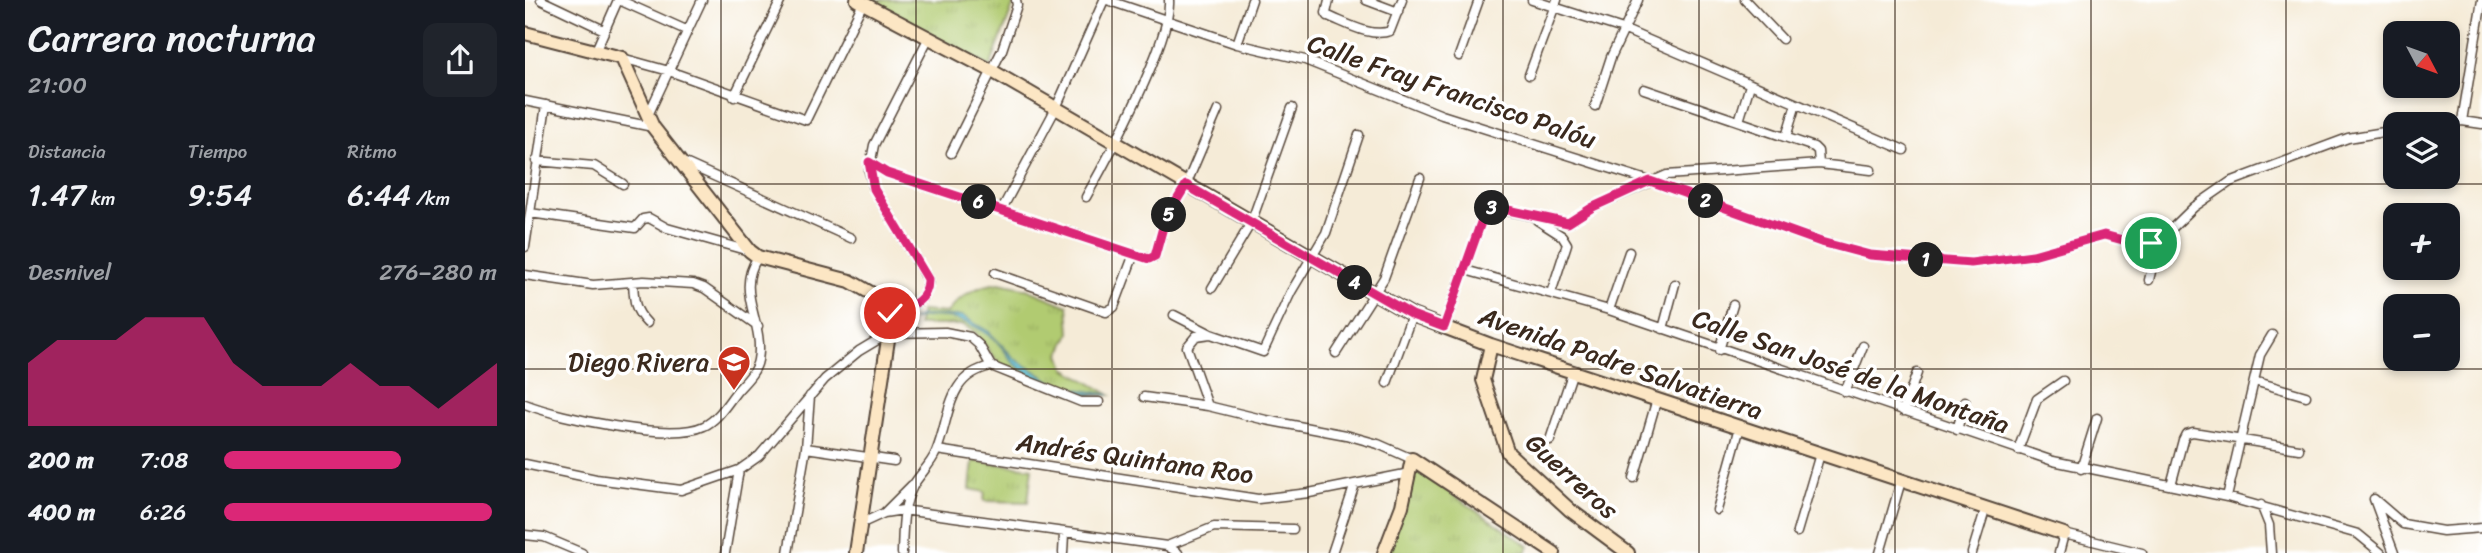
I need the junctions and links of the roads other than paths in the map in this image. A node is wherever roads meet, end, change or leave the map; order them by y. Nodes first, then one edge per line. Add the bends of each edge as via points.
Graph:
1 (541, 0) edge
2 (619, 0) edge
3 (702, 0) edge
4 (781, 0) edge
5 (1016, 0) edge
6 (1105, 0) edge
7 (1169, 0) edge
8 (1252, 0) edge
9 (1329, 0) edge
10 (1366, 0) edge
11 (1402, 0) edge
12 (1479, 0) edge
13 (1532, 0) edge
14 (1638, 0) edge
15 (1745, 0) edge
16 (2481, 0) edge
17 (860, 2) edge
18 (1555, 4) edge
19 (1398, 12) junction
20 (1169, 20) junction
21 (1623, 29) junction
22 (604, 30) junction
23 (686, 30) junction
24 (525, 33) edge
25 (929, 37) junction
26 (1782, 39) dead end
27 (1237, 44) junction
28 (596, 50) junction
29 (1459, 56) dead end
30 (622, 58) junction
31 (669, 71) junction
32 (992, 71) junction
33 (1529, 75) dead end
34 (1750, 85) junction
35 (1644, 89) dead end
36 (734, 97) junction
37 (525, 101) edge
38 (1796, 104) junction
39 (546, 105) junction
40 (1595, 106) dead end
41 (1056, 108) junction
42 (1292, 108) dead end
43 (1218, 110) dead end
44 (649, 113) junction
45 (1739, 121) junction
46 (2462, 121) joint
47 (2482, 124) edge
48 (653, 127) junction
49 (2383, 132) edge
50 (1359, 135) dead end
51 (1786, 137) junction
52 (1116, 143) junction
53 (1905, 150) dead end
54 (951, 153) dead end
55 (679, 160) junction
56 (536, 161) junction
57 (869, 162) junction
58 (1819, 164) junction
59 (1871, 170) dead end
60 (1420, 178) dead end
61 (1650, 181) junction
62 (623, 184) dead end
63 (1186, 185) junction
64 (1086, 197) dead end
65 (1002, 209) junction
66 (530, 213) junction
67 (1535, 218) junction
68 (1251, 223) junction
69 (851, 238) dead end
70 (2155, 245) junction
71 (525, 247) edge
72 (1629, 252) dead end
73 (754, 254) junction
74 (1134, 254) junction
75 (1312, 257) junction
76 (1465, 270) junction
77 (995, 273) dead end
78 (525, 275) edge
79 (2149, 280) dead end
80 (633, 282) junction
81 (1675, 284) dead end
82 (1212, 288) dead end
83 (1373, 293) junction
84 (1551, 293) junction
85 (1733, 305) dead end
86 (890, 308) junction
87 (1609, 310) junction
88 (1174, 315) dead end
89 (1412, 315) junction
90 (647, 323) dead end
91 (758, 326) junction
92 (1444, 327) junction
93 (1663, 329) junction
94 (889, 333) junction
95 (1211, 334) junction
96 (2272, 335) dead end
97 (1491, 345) junction
98 (1863, 346) dead end
99 (1719, 350) junction
100 (1336, 353) dead end
101 (991, 366) junction
102 (1573, 371) junction
103 (1917, 373) dead end
104 (2063, 381) dead end
105 (2254, 381) junction
106 (1387, 383) dead end
107 (1845, 392) junction
108 (810, 396) junction
109 (2306, 396) dead end
110 (1144, 397) dead end
111 (1657, 399) junction
112 (1965, 401) dead end
113 (1099, 402) dead end
114 (525, 404) edge
115 (1208, 406) junction
116 (1903, 411) junction
117 (2097, 418) dead end
118 (1739, 427) junction
119 (1957, 430) junction
120 (2241, 439) junction
121 (1550, 440) dead end
122 (806, 448) junction
123 (2299, 449) dead end
124 (937, 450) junction
125 (2018, 450) junction
126 (1821, 454) junction
127 (871, 456) junction
128 (1412, 459) junction
129 (894, 461) dead end
130 (525, 464) edge
131 (2081, 469) junction
132 (739, 470) junction
133 (1409, 473) junction
134 (1634, 478) dead end
135 (1901, 481) junction
136 (915, 483) junction
137 (1355, 484) junction
138 (2171, 485) junction
139 (2227, 497) junction
140 (2261, 505) junction
141 (1986, 507) junction
142 (903, 510) junction
143 (1717, 510) dead end
144 (884, 513) junction
145 (860, 524) junction
146 (2482, 528) edge
147 (1293, 529) dead end
148 (1797, 532) dead end
149 (1064, 534) junction
150 (2064, 534) junction
151 (525, 536) edge
152 (557, 542) junction
153 (1167, 546) junction
154 (1615, 549) edge
155 (563, 553) edge
156 (582, 553) edge
157 (725, 553) edge
158 (788, 553) edge
159 (856, 553) edge
160 (902, 553) edge
161 (1063, 553) edge
162 (1178, 553) edge
163 (1332, 553) edge
164 (1384, 553) edge
165 (1554, 553) edge
166 (1628, 553) edge
167 (1880, 553) edge
168 (1972, 553) edge
169 (2059, 553) edge
170 (2142, 553) edge
171 (2271, 553) edge
172 (2381, 553) edge
173 (2394, 553) edge

1 - 22 street
2 - 22 street
2 - 23 street
3 - 23 street
4 - 36 street
5 - 32 street
6 - 20 street, Calle Fray Francisco Palóu
6 - 41 street
7 - 20 street
8 - 27 street
9 - 19 street via 1326,13 1367,31 1390,31
10 - 19 street
11 - 19 street
12 - 29 street
13 - 18 street
14 - 21 street
15 - 26 street
16 - 46 street
17 - 25 street, Avenida Padre Salvatierra
17 - 36 street via 808,118 803,121
18 - 21 street
18 - 33 street
20 - 27 street, Calle Fray Francisco Palóu
20 - 52 street
21 - 34 street
21 - 40 street
22 - 28 street
23 - 31 street
24 - 28 street
25 - 32 street, Avenida Padre Salvatierra
25 - 57 street
27 - 61 street, Calle Fray Francisco Palóu via 1305,60 1442,115
28 - 30 street
30 - 31 street
30 - 44 street
31 - 36 street
31 - 44 street
32 - 41 street, Avenida Padre Salvatierra
32 - 54 street
34 - 38 street
34 - 45 street
35 - 45 street
37 - 39 street
38 - 51 street
38 - 53 street
39 - 48 street
39 - 56 street
41 - 52 street, Avenida Padre Salvatierra
41 - 65 street
42 - 68 street
43 - 63 street
44 - 48 street
45 - 51 street
46 - 47 street
48 - 55 street
49 - 70 street via 2348,138 2230,182 2194,207
50 - 75 street via 1325,233
51 - 58 street via 1814,147
52 - 63 street, Avenida Padre Salvatierra
52 - 64 street
55 - 69 street
55 - 73 street
56 - 62 street via 594,166
56 - 66 street
57 - 65 street via 887,173
57 - 86 street via 874,189 928,279 929,289 913,306
58 - 59 street
58 - 61 street via 1732,168
60 - 83 street via 1392,259
61 - 67 street via 1568,223
61 - 70 street, Calle Fray Francisco Palóu via 1870,255 1971,263 2033,255 2104,235
63 - 68 street, Avenida Padre Salvatierra
63 - 74 street via 1165,220 1155,256 1149,259
65 - 74 street
66 - 71 street
66 - 73 street via 635,229 649,218 667,228
67 - 76 street via 1499,208 1488,210
67 - 84 street via 1567,244
68 - 75 street, Avenida Padre Salvatierra
68 - 82 street
70 - 79 street via 2157,258
72 - 87 street
73 - 86 street via 850,281 883,297
73 - 91 street via 747,283
74 - 77 street via 1114,307 1105,312
75 - 83 street, Avenida Padre Salvatierra
75 - 95 street via 1263,352
76 - 84 street, Calle San José de la Montaña
76 - 92 street
78 - 80 street via 593,285
80 - 90 street via 634,304
80 - 91 street via 704,288
81 - 93 street
83 - 89 street, Avenida Padre Salvatierra
83 - 100 street
84 - 87 street, Calle San José de la Montaña
85 - 99 street
86 - 94 street
87 - 93 street, Calle San José de la Montaña
88 - 95 street
89 - 92 street, Avenida Padre Salvatierra
89 - 106 street
91 - 114 street via 755,370 705,426 678,431 594,423
92 - 97 street, Avenida Padre Salvatierra
93 - 99 street, Calle San José de la Montaña
94 - 101 street via 945,332 970,337
94 - 108 street via 843,363
94 - 127 street
95 - 115 street via 1196,335 1187,347
96 - 105 street via 2260,355
97 - 102 street, Avenida Padre Salvatierra
97 - 154 street, Guerreros via 1483,380 1508,453
98 - 107 street
99 - 107 street, Calle San José de la Montaña
101 - 113 street via 1081,402
101 - 124 street via 963,379
102 - 111 street, Avenida Padre Salvatierra
102 - 121 street
103 - 116 street
104 - 125 street via 2037,399
105 - 109 street
105 - 120 street
107 - 116 street, Calle San José de la Montaña
108 - 122 street
108 - 132 street via 759,456
110 - 115 street
111 - 118 street, Avenida Padre Salvatierra
111 - 134 street
112 - 119 street
115 - 128 street via 1346,435
116 - 119 street, Calle San José de la Montaña
117 - 131 street
118 - 126 street, Avenida Padre Salvatierra
118 - 143 street
119 - 125 street, Calle San José de la Montaña
120 - 123 street
120 - 138 street via 2186,434
120 - 139 street
122 - 127 street
122 - 158 street
124 - 136 street
124 - 137 street, Andrés Quintana Roo via 1258,499
125 - 131 street, Calle San José de la Montaña
126 - 135 street, Avenida Padre Salvatierra
126 - 148 street
127 - 129 street
127 - 145 street
128 - 133 street
128 - 165 street
130 - 132 street via 681,490
131 - 138 street, Calle San José de la Montaña
132 - 157 street
133 - 137 street, Andrés Quintana Roo
133 - 164 street
135 - 141 street, Avenida Padre Salvatierra
135 - 167 street
136 - 142 street
136 - 144 street
137 - 163 street
138 - 139 street, Calle San José de la Montaña
139 - 140 street, Calle San José de la Montaña
140 - 171 street via 2269,525
140 - 172 street, Calle San José de la Montaña via 2358,534
141 - 150 street, Avenida Padre Salvatierra
141 - 168 street
142 - 144 street
142 - 149 street
142 - 160 street
144 - 145 street
145 - 159 street
146 - 173 street via 2442,531 2403,524 2374,499
147 - 153 street via 1214,527
149 - 153 street
149 - 161 street
150 - 169 street
150 - 170 street
151 - 152 street
152 - 155 street
152 - 156 street
153 - 162 street
154 - 166 street, Guerreros

